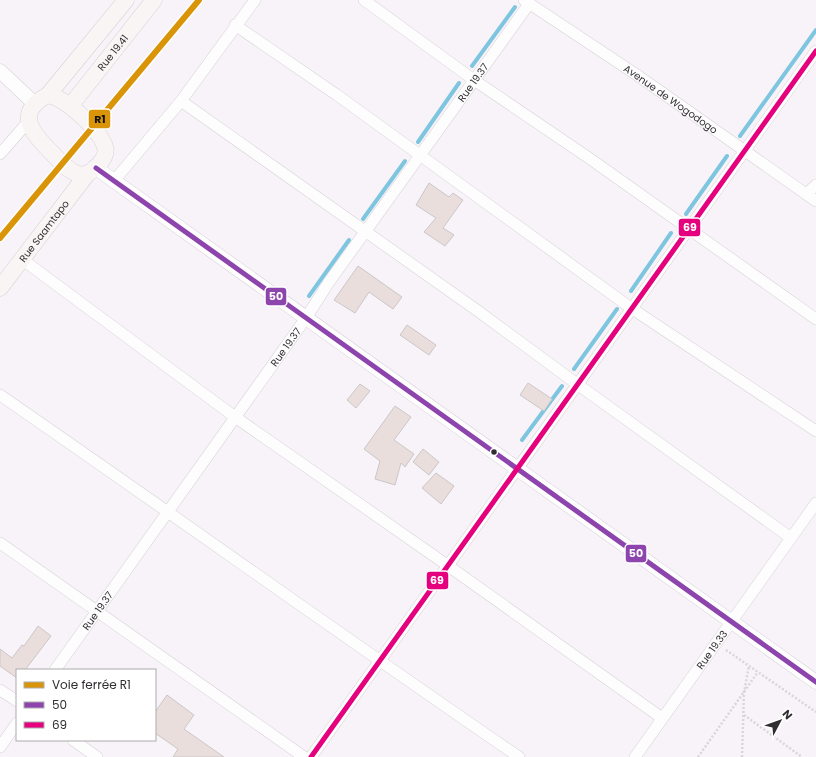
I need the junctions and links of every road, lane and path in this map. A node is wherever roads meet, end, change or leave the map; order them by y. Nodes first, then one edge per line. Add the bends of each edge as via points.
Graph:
1 (126, 0) edge
2 (154, 0) edge
3 (256, 0) edge
4 (364, 0) edge
5 (526, 2) edge
6 (235, 25) junction
7 (816, 51) edge
8 (0, 70) edge
9 (474, 80) junction
10 (48, 95) junction
11 (181, 101) junction
12 (35, 104) junction
13 (71, 105) junction
14 (28, 122) junction
15 (744, 149) junction
16 (0, 154) edge
17 (420, 157) junction
18 (92, 171) junction
19 (113, 182) junction
20 (816, 185) edge
21 (806, 194) junction
22 (816, 201) edge
23 (688, 228) junction
24 (366, 233) junction
25 (23, 260) junction
26 (0, 288) edge
27 (631, 308) junction
28 (306, 318) junction
29 (816, 319) edge
30 (577, 384) junction
31 (0, 395) edge
32 (235, 417) junction
33 (816, 431) edge
34 (517, 469) junction
35 (816, 503) edge
36 (168, 511) junction
37 (791, 538) junction
38 (0, 543) edge
39 (448, 564) junction
40 (97, 611) junction
41 (732, 623) junction
42 (717, 644) junction
43 (380, 662) junction
44 (749, 666) junction
45 (56, 669) edge
46 (758, 672) junction
47 (816, 682) edge
48 (0, 690) edge
49 (744, 692) junction
50 (16, 700) edge
51 (816, 712) edge
52 (744, 715) junction
53 (662, 718) junction
54 (16, 724) edge
55 (73, 741) edge
56 (0, 747) edge
57 (97, 757) edge
58 (304, 757) edge
59 (311, 757) edge
60 (519, 757) edge
61 (636, 757) edge
62 (698, 757) edge
63 (742, 757) edge
64 (802, 757) edge

1 - 10 main road
2 - 13 main road, Rue 19.41
3 - 6 street
4 - 9 street
5 - 9 street, Rue 19.37
5 - 15 street, Avenue de Wogodogo
6 - 11 street
6 - 17 street via 337,95
7 - 15 street
8 - 12 street
9 - 17 street, Rue 19.37
9 - 23 street
10 - 12 main road
10 - 13 main road, Rue Saamtapo via 56,96
11 - 19 street
11 - 24 street
12 - 14 main road
13 - 18 main road, Rue Saamtapo via 105,147 105,155
14 - 16 street
14 - 18 main road via 35,136 63,164 81,175
15 - 21 street, Avenue de Wogodogo
15 - 23 street
17 - 24 street, Rue 19.37
17 - 27 street
18 - 19 street
18 - 25 main road, Rue Saamtapo
19 - 28 street
20 - 21 street
21 - 22 street, Avenue de Wogodogo
23 - 27 street
23 - 29 street
24 - 28 street, Rue 19.37
24 - 30 street
25 - 26 main road, Rue Saamtapo
25 - 32 street
27 - 30 street
27 - 33 street
28 - 32 street, Rue 19.37
28 - 34 street
30 - 34 street
30 - 37 street
31 - 36 street
32 - 36 street, Rue 19.37
32 - 39 street
34 - 39 street
34 - 41 street
35 - 37 street, Rue 19.33
36 - 40 street, Rue 19.37
36 - 43 street
37 - 41 street, Rue 19.33
38 - 40 street
39 - 43 street
39 - 53 street
40 - 45 street, Rue 19.37
40 - 58 street
41 - 42 street, Rue 19.33
41 - 47 street
42 - 44 path
42 - 53 street, Rue 19.33
43 - 59 street
43 - 60 street
44 - 46 path
44 - 49 path
46 - 49 path
46 - 51 path
48 - 50 street
49 - 52 path
49 - 62 path
52 - 63 path
52 - 64 path
53 - 61 street, Rue 19.33
54 - 56 street
55 - 57 street

